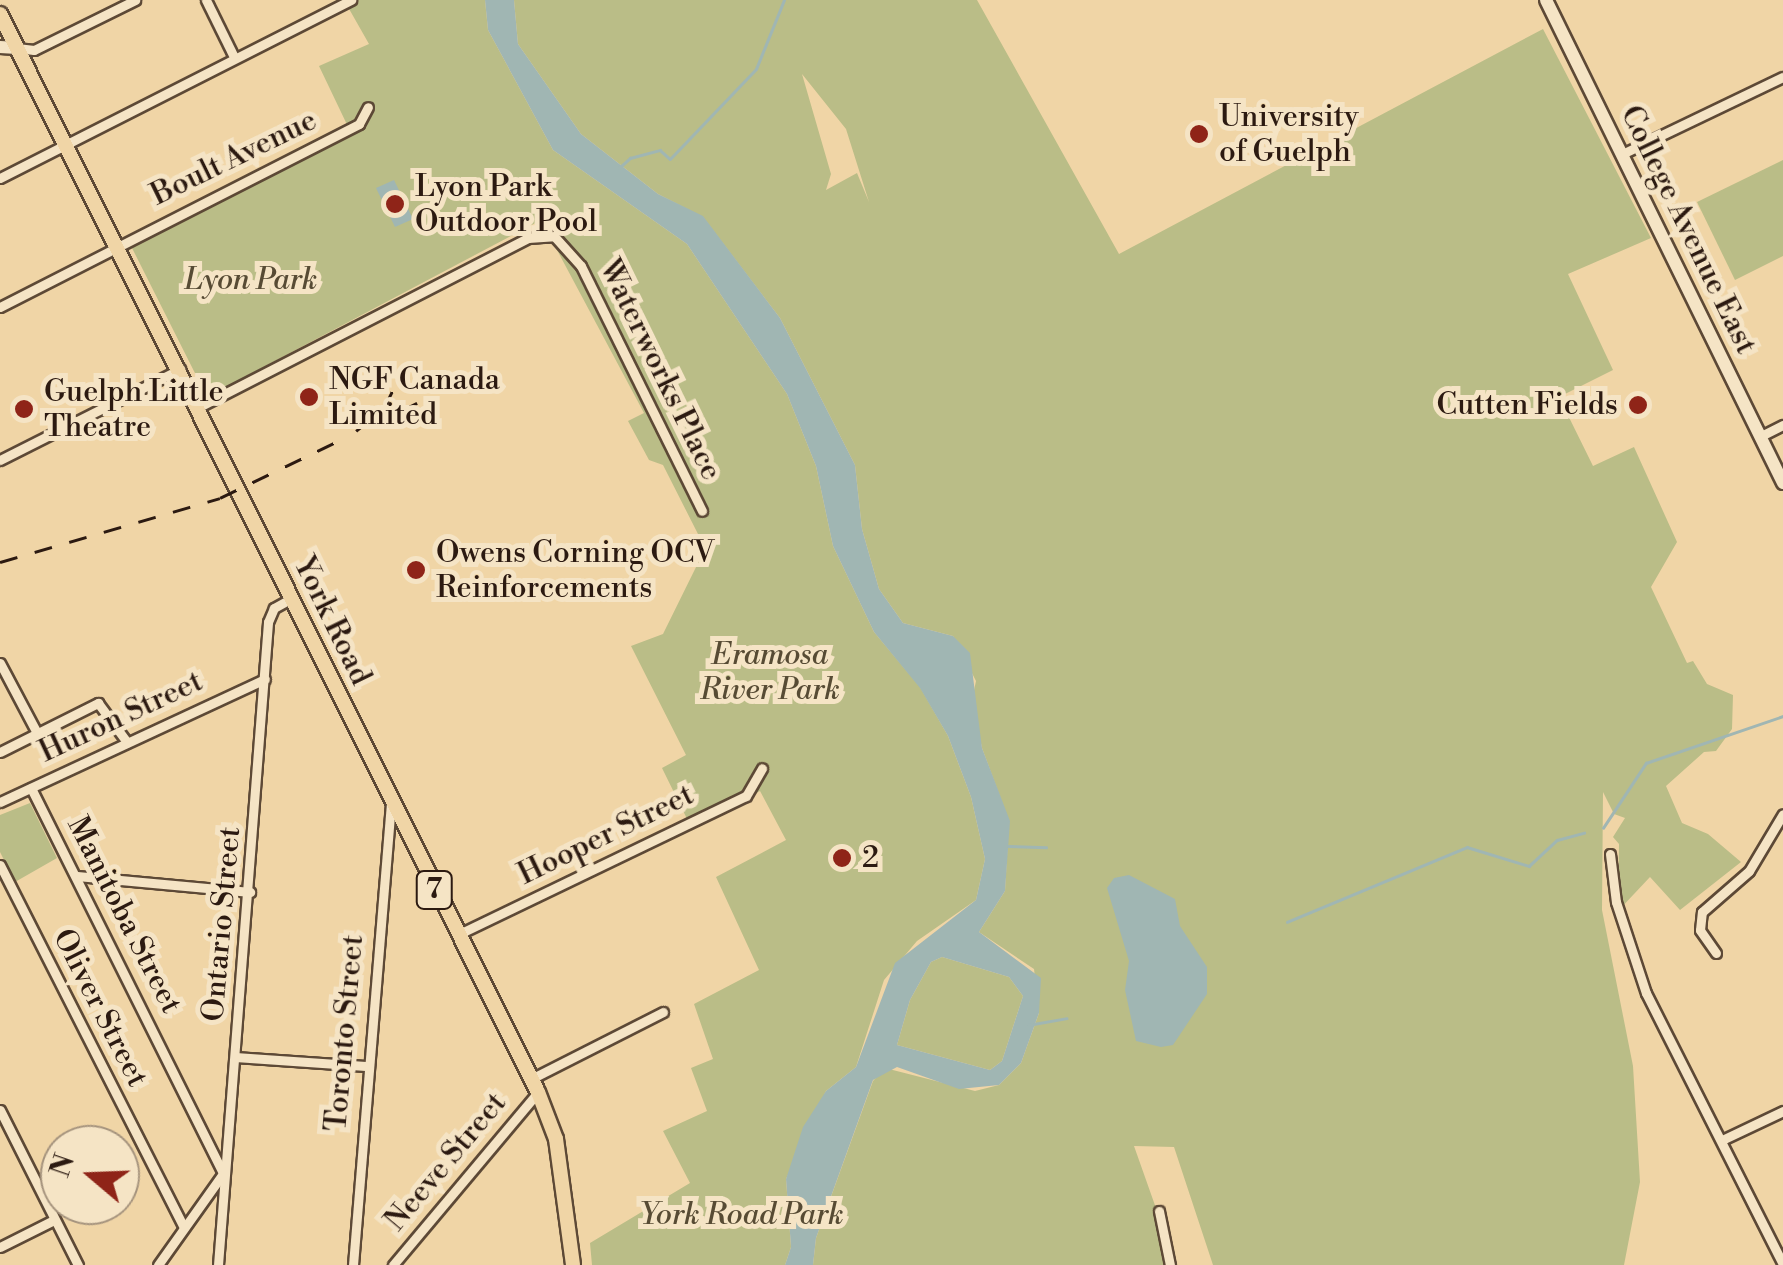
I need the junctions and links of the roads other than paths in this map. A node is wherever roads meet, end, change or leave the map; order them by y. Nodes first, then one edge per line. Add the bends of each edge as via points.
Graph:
1 (135, 0) edge
2 (206, 0) edge
3 (351, 0) edge
4 (1546, 0) edge
5 (0, 14) edge
6 (0, 47) edge
7 (18, 48) junction
8 (234, 58) junction
9 (1783, 77) edge
10 (368, 107) dead end
11 (64, 143) junction
12 (1622, 154) junction
13 (0, 178) edge
14 (115, 246) junction
15 (0, 307) edge
16 (180, 369) junction
17 (199, 407) junction
18 (1783, 424) edge
19 (1761, 436) junction
20 (0, 460) edge
21 (1783, 483) edge
22 (702, 510) dead end
23 (290, 599) junction
24 (0, 664) edge
25 (265, 680) junction
26 (37, 733) junction
27 (127, 742) junction
28 (0, 752) edge
29 (762, 768) dead end
30 (31, 788) junction
31 (0, 802) edge
32 (391, 806) junction
33 (1783, 814) edge
34 (1610, 854) dead end
35 (0, 865) edge
36 (78, 876) junction
37 (250, 892) junction
38 (457, 935) junction
39 (1716, 953) dead end
40 (663, 1012) dead end
41 (236, 1057) junction
42 (365, 1066) junction
43 (534, 1085) junction
44 (0, 1110) edge
45 (1783, 1111) edge
46 (1722, 1140) junction
47 (224, 1173) junction
48 (40, 1191) edge
49 (1160, 1211) dead end
50 (44, 1225) edge
51 (57, 1225) edge
52 (184, 1227) junction
53 (0, 1247) edge
54 (1783, 1264) edge
55 (78, 1265) edge
56 (158, 1265) edge
57 (218, 1265) edge
58 (352, 1265) edge
59 (393, 1265) edge
60 (573, 1265) edge
61 (1170, 1265) edge

1 - 7 street via 34,50
2 - 8 street
3 - 8 street
4 - 12 street, College Avenue East
5 - 7 main road, York Road / 7
6 - 7 street
7 - 11 main road, York Road / 7
8 - 11 street
9 - 12 street
10 - 14 street, Boult Avenue via 359,124
11 - 13 street
11 - 14 main road, York Road / 7
12 - 19 street, College Avenue East
14 - 15 street, Boult Avenue
14 - 16 main road, York Road / 7
16 - 17 main road, York Road / 7
16 - 20 street
17 - 22 street, Waterworks Place via 528,238 554,236 581,266
17 - 23 main road, York Road / 7
18 - 19 street
19 - 21 street, College Avenue East
23 - 25 street, Ontario Street via 269,616
23 - 32 main road, York Road / 7
24 - 26 street
25 - 27 street, Huron Street
25 - 37 street, Ontario Street
26 - 27 street via 98,703
26 - 28 street
27 - 30 street, Huron Street
29 - 38 street, Hooper Street via 746,796
30 - 31 street, Huron Street
30 - 36 street, Manitoba Street
32 - 38 main road, York Road / 7
32 - 42 street, Toronto Street
33 - 39 street via 1749,871 1702,912 1700,930
34 - 46 street via 1616,902 1646,993
35 - 52 street, Oliver Street
36 - 37 street
36 - 47 street, Manitoba Street
37 - 41 street, Ontario Street
38 - 43 main road, York Road / 7
40 - 43 street
41 - 42 street
41 - 47 street, Ontario Street
42 - 58 street, Toronto Street
43 - 59 street, Neeve Street
43 - 60 main road, York Road / 7 via 556,1139
44 - 48 street
45 - 46 street
46 - 54 street
47 - 52 street
47 - 57 street, Ontario Street
49 - 61 street
50 - 53 street
51 - 55 street
52 - 56 street

